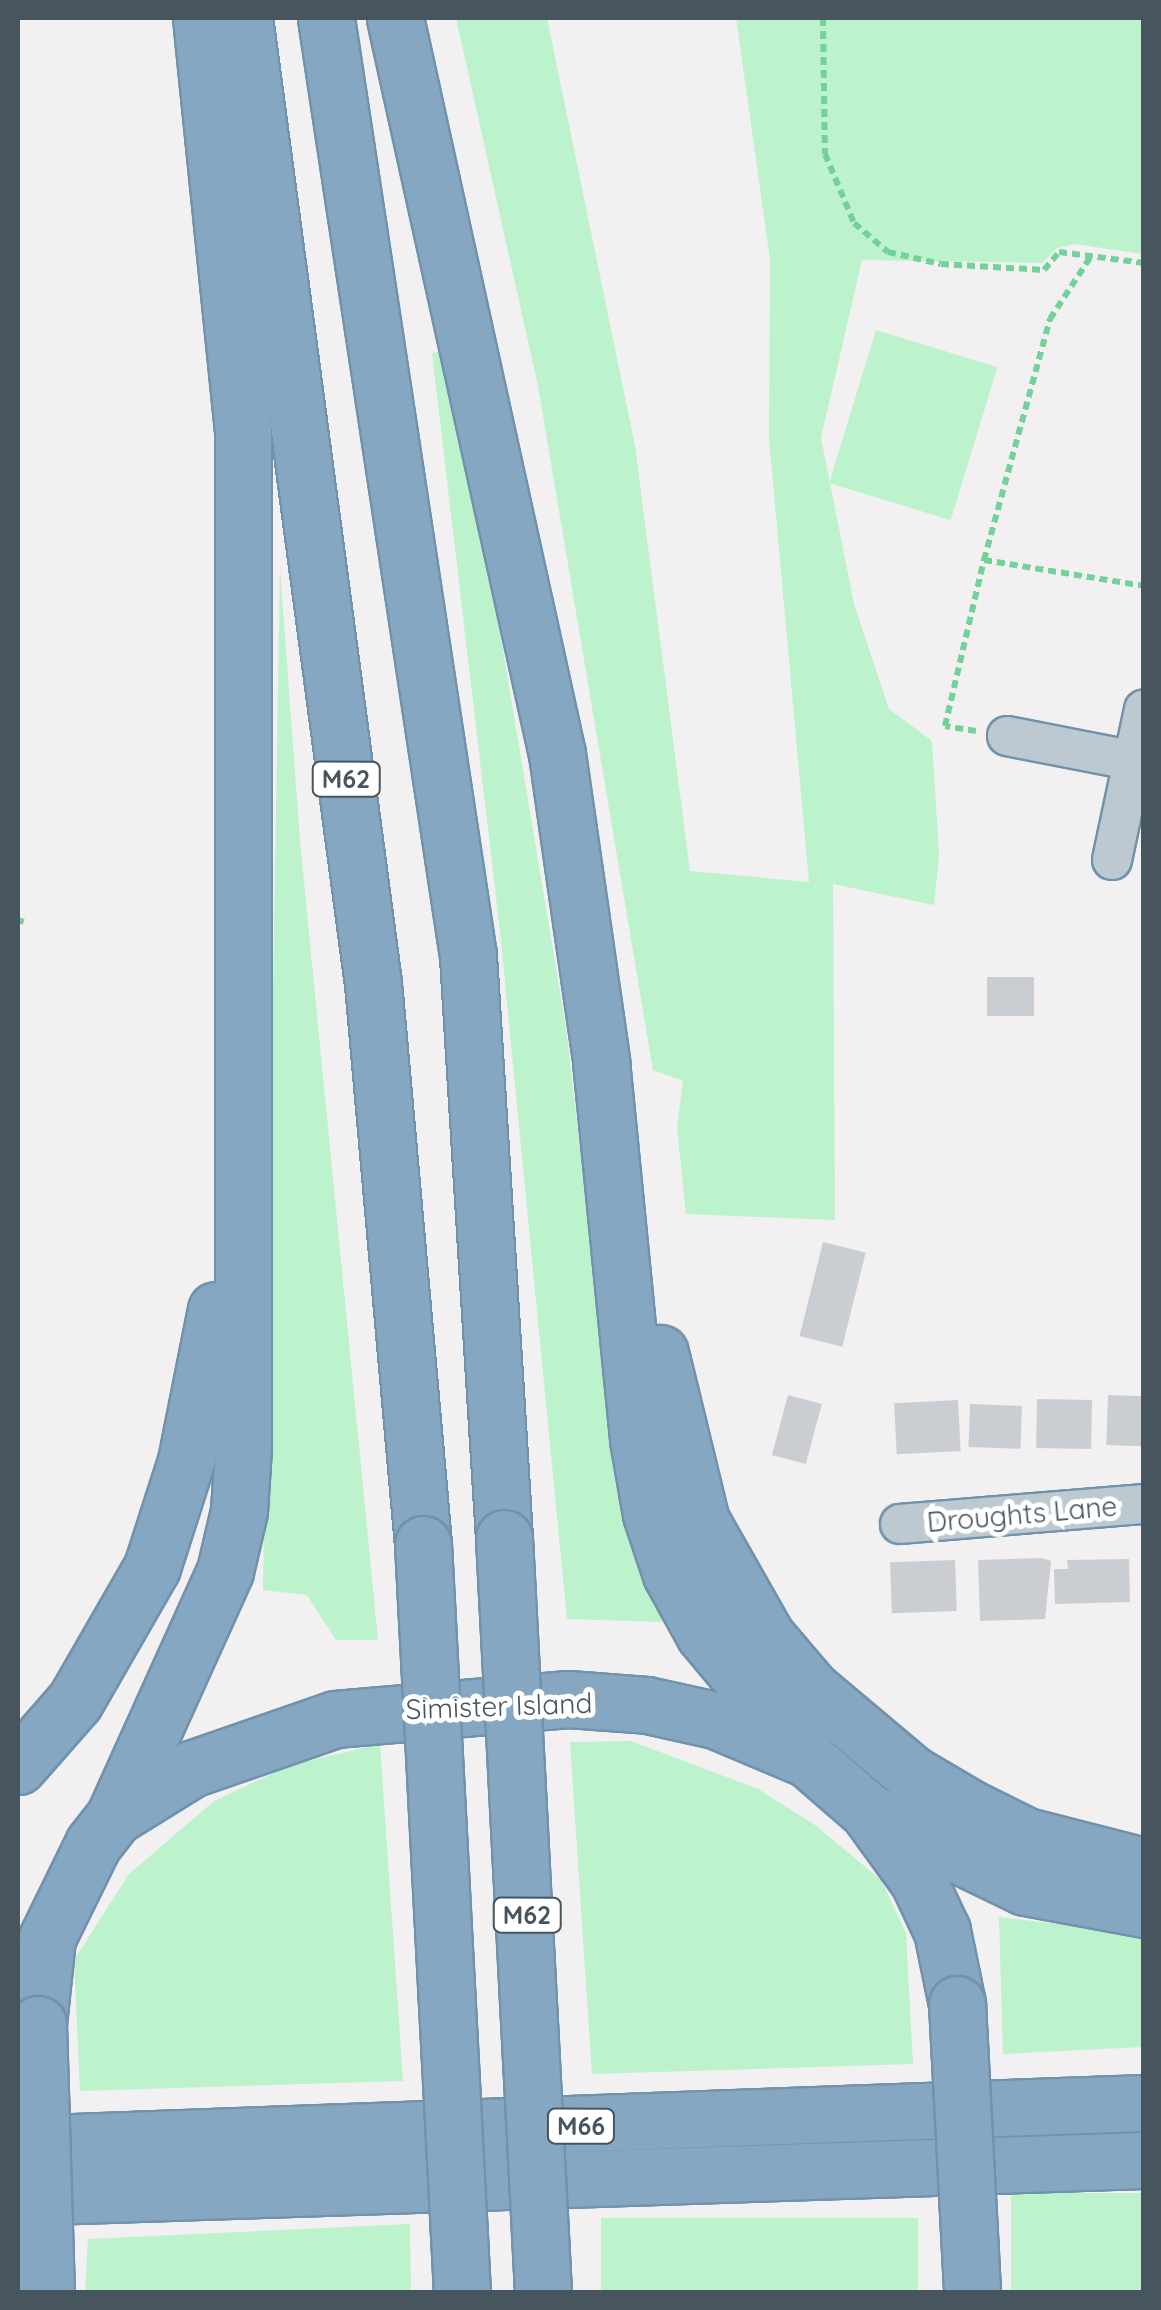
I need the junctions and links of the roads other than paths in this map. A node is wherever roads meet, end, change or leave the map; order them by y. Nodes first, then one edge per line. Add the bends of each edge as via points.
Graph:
1 (202, 18) edge
2 (244, 18) edge
3 (326, 18) edge
4 (395, 18) edge
5 (1144, 709) edge
6 (1007, 736) road end
7 (1131, 760) junction
8 (1112, 860) dead end
9 (601, 1061) junction
10 (244, 1071) junction
11 (1144, 1504) edge
12 (900, 1524) dead end
13 (808, 1759) junction
14 (18, 1766) edge
15 (868, 1812) junction
16 (104, 1831) junction
17 (1144, 1866) edge
18 (18, 1902) edge
19 (1144, 1909) edge
20 (1144, 2102) edge
21 (18, 2144) edge
22 (1144, 2160) edge
23 (18, 2197) edge
24 (972, 2290) edge
25 (46, 2292) edge
26 (462, 2292) edge
27 (543, 2292) edge

1 - 10 highway via 243,431
2 - 26 highway, M62, bridge via 373,983 423,1544
3 - 27 highway, M62, bridge via 468,956
4 - 9 highway via 558,754
5 - 7 street
6 - 7 street
7 - 8 street
9 - 13 highway via 651,1514 671,1574 704,1634
9 - 17 highway via 668,1403 701,1521 766,1636 860,1734 912,1774 1026,1836
10 - 14 highway via 211,1356 158,1550 119,1634 75,1701
10 - 16 highway via 239,1511 206,1623
11 - 12 street, Droughts Lane
13 - 15 highway, Simister Island
13 - 16 highway, Simister Island via 715,1720 647,1705 568,1700 398,1709 268,1738 192,1769
15 - 19 highway via 1024,1887
15 - 24 highway, Simister Island, bridge via 918,1880 942,1932 958,2004
16 - 18 highway, Simister Island
16 - 25 highway, bridge via 47,1938 38,2024
20 - 21 highway, M66
22 - 23 highway, M66

